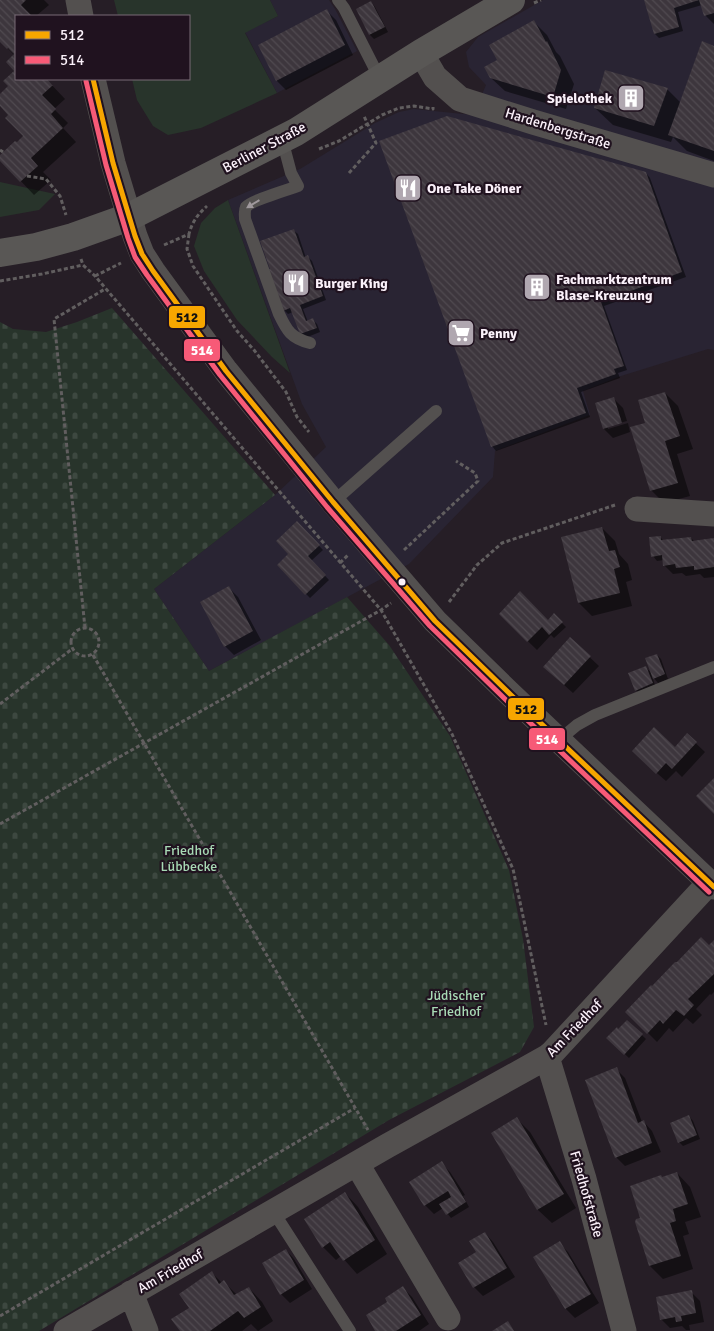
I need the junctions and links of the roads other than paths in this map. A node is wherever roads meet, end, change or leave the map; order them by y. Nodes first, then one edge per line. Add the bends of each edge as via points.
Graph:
1 (78, 0) edge
2 (338, 0) edge
3 (511, 0) edge
4 (81, 15) edge
5 (421, 53) junction
6 (380, 79) junction
7 (93, 80) edge
8 (282, 139) junction
9 (714, 175) edge
10 (129, 217) junction
11 (0, 253) edge
12 (310, 343) dead end
13 (436, 411) dead end
14 (333, 502) junction
15 (637, 509) road end
16 (714, 514) edge
17 (714, 667) edge
18 (559, 740) junction
19 (712, 885) edge
20 (550, 1055) junction
21 (357, 1164) junction
22 (273, 1211) junction
23 (131, 1293) junction
24 (448, 1318) dead end
25 (66, 1331) edge
26 (146, 1331) edge
27 (350, 1331) edge
28 (624, 1331) edge

1 - 4 street
2 - 6 lane
3 - 5 main road, Berliner Straße
5 - 6 main road, Berliner Straße
5 - 9 street, Hardenbergstraße via 435,77 460,99
6 - 8 main road, Berliner Straße
7 - 10 street
8 - 10 main road, Berliner Straße
8 -> 12 lane via 298,186 254,202 244,212 286,329 294,337
10 - 11 main road, Berliner Straße via 72,237
10 - 14 street via 142,254 153,272 226,371
13 - 14 lane
14 - 18 street via 435,621
15 - 16 street
17 - 18 lane via 595,715
18 - 19 street
19 - 20 street, Am Friedhof
20 - 21 street, Am Friedhof
20 - 28 street, Friedhofstraße
21 - 22 street, Am Friedhof
21 - 24 street
22 - 23 street, Am Friedhof
22 - 27 lane
23 - 25 street, Am Friedhof
23 - 26 street

